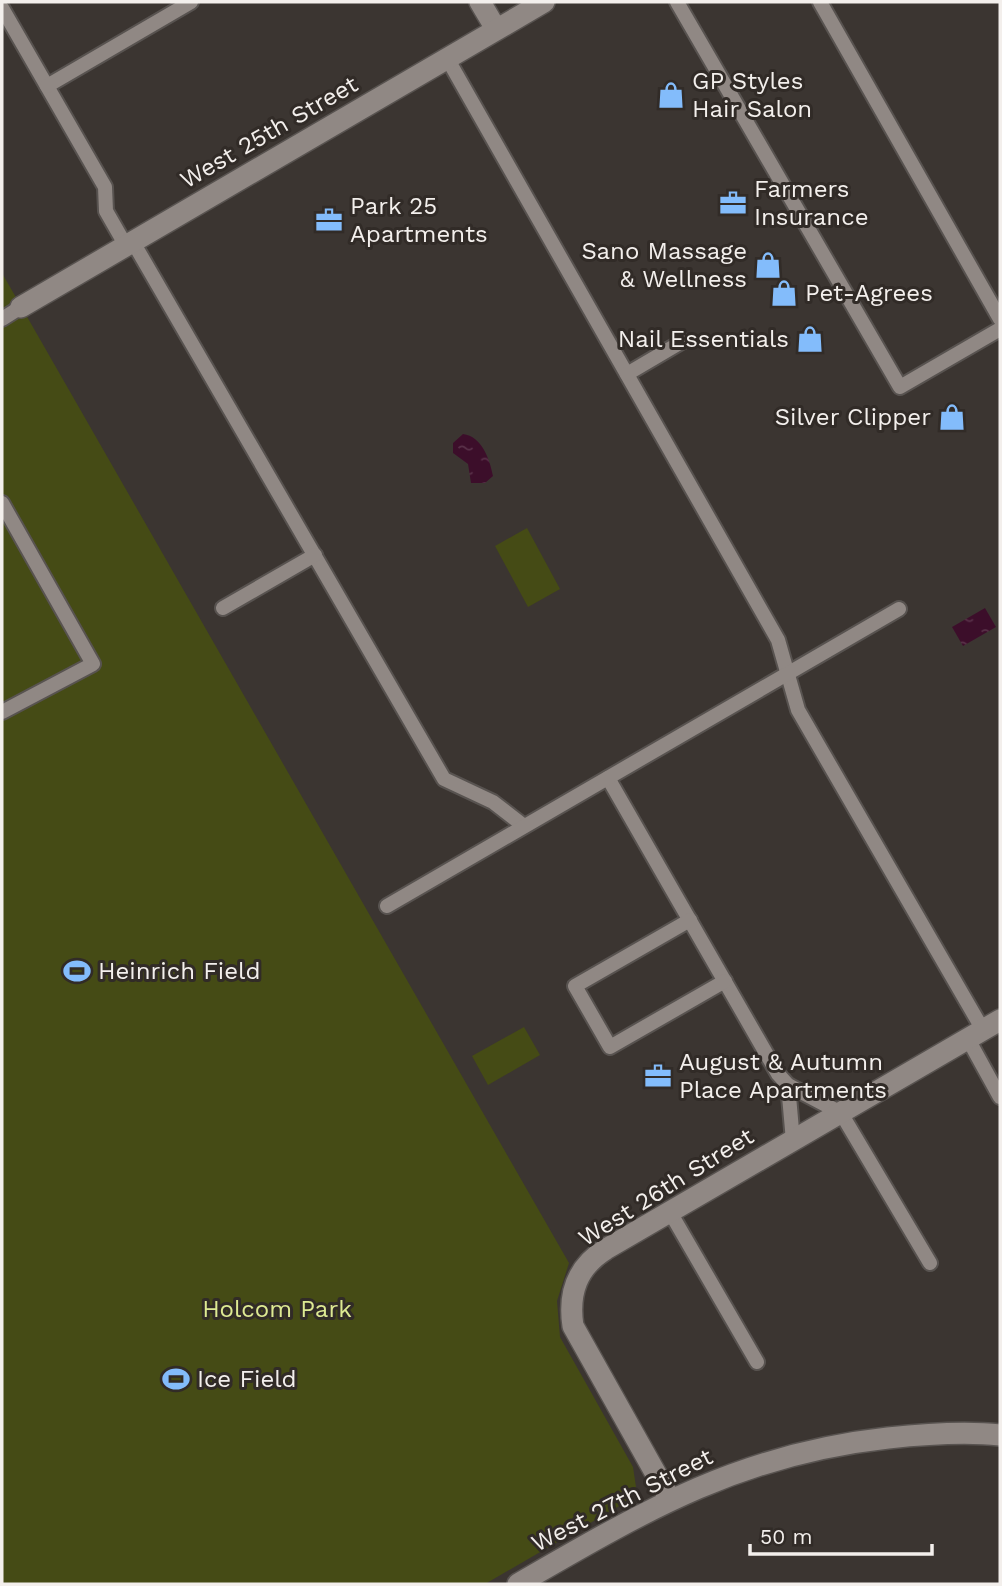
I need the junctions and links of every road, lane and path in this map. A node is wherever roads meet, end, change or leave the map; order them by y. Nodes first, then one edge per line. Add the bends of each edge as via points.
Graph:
1 (191, 2) edge
2 (480, 2) edge
3 (544, 2) edge
4 (677, 2) edge
5 (820, 2) edge
6 (2, 8) edge
7 (496, 29) junction
8 (447, 58) junction
9 (47, 86) junction
10 (130, 244) junction
11 (21, 307) joint
12 (2, 319) edge
13 (1000, 319) edge
14 (1000, 329) edge
15 (684, 341) dead end
16 (627, 374) junction
17 (2, 503) edge
18 (315, 555) junction
19 (223, 608) dead end
20 (899, 609) dead end
21 (787, 674) junction
22 (2, 712) edge
23 (608, 778) junction
24 (524, 827) junction
25 (387, 906) dead end
26 (690, 920) junction
27 (725, 981) junction
28 (984, 1030) edge
29 (788, 1084) junction
30 (1000, 1097) edge
31 (841, 1112) junction
32 (793, 1140) junction
33 (670, 1212) junction
34 (930, 1264) dead end
35 (757, 1362) dead end
36 (1000, 1435) edge
37 (670, 1499) junction
38 (518, 1584) edge

1 - 9 lane
2 - 7 street
3 - 7 street, West 25th Street
4 - 14 lane via 900,387
5 - 13 lane
6 - 9 lane
7 - 8 street, West 25th Street
8 - 10 street, West 25th Street
8 - 16 lane
9 - 10 lane via 105,187 106,211
10 - 11 street, West 25th Street
10 - 18 lane
11 - 12 lane
15 - 16 lane
16 - 21 lane via 778,640
17 - 22 lane via 93,664
18 - 19 lane
18 - 24 lane via 444,779 493,802
20 - 21 lane
21 - 23 lane
21 - 28 lane via 798,710
23 - 24 lane
23 - 26 lane
24 - 25 lane
26 - 27 lane
26 - 27 lane via 575,986 610,1047
27 - 29 lane
28 - 30 lane
28 - 31 street, West 26th Street
29 - 31 lane
29 - 32 lane
31 - 32 street, West 26th Street
31 - 34 lane
32 - 33 street, West 26th Street
33 - 35 lane
33 - 37 street, West 26th Street via 594,1256 573,1288 570,1308 581,1346
36 - 37 street, West 27th Street via 922,1434 852,1442 734,1471
37 - 38 street, West 27th Street

